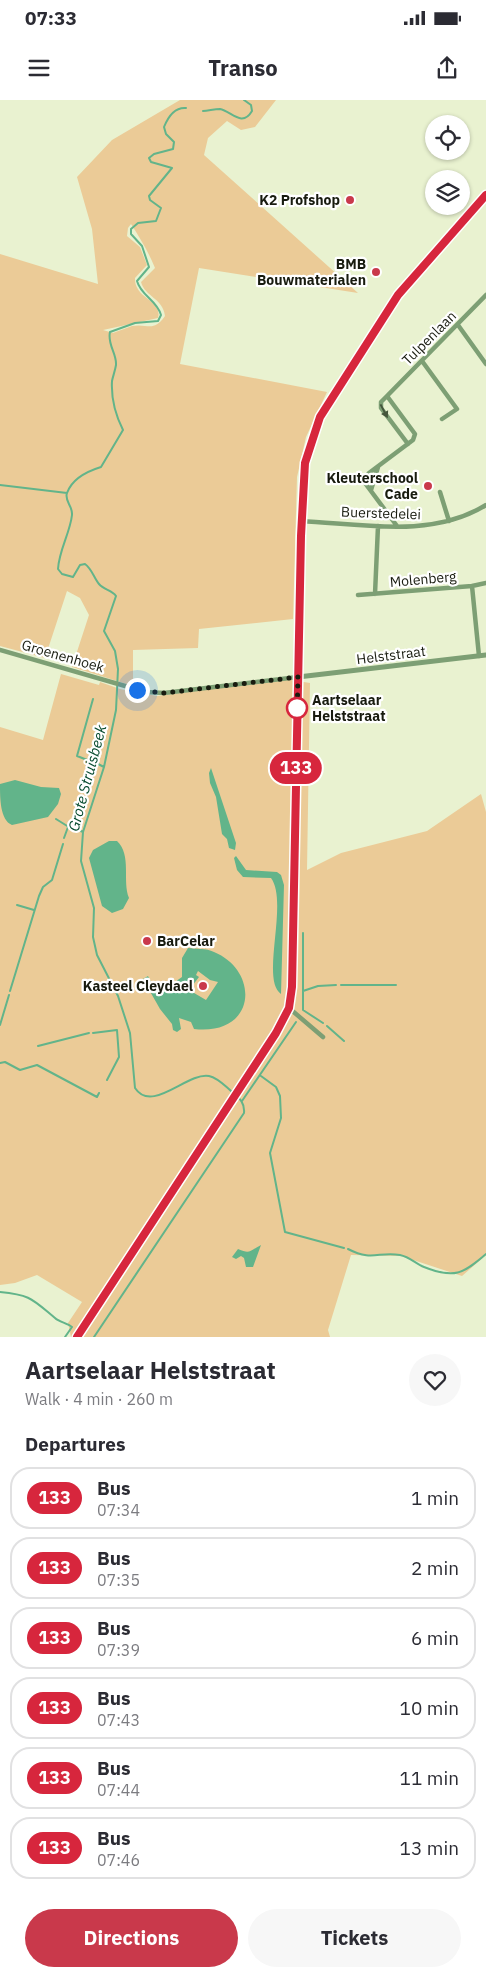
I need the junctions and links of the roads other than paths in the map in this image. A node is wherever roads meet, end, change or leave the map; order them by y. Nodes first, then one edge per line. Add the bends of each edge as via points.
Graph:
1 (486, 195) edge
2 (486, 295) edge
3 (458, 325) junction
4 (422, 361) junction
5 (486, 364) edge
6 (387, 396) junction
7 (442, 420) dead end
8 (408, 444) junction
9 (378, 466) junction
10 (371, 490) junction
11 (440, 492) dead end
12 (486, 505) edge
13 (301, 520) junction
14 (449, 521) junction
15 (378, 526) junction
16 (397, 526) junction
17 (486, 583) edge
18 (472, 586) junction
19 (375, 594) junction
20 (358, 595) dead end
21 (0, 650) edge
22 (486, 655) edge
23 (479, 656) junction
24 (298, 677) junction
25 (289, 1008) junction
26 (323, 1037) dead end
27 (78, 1337) edge

1 - 13 street via 398,295 320,417 305,463
2 - 3 street, Tulpenlaan
3 - 4 street, Tulpenlaan
3 - 5 street
4 - 6 street, Tulpenlaan
4 - 7 street via 457,408
6 -> 8 street via 381,402 381,408
6 - 8 street via 415,434
8 - 9 street
9 - 10 street
9 - 10 street via 365,478
10 - 16 street
11 - 14 street
12 - 14 street, Buerstedelei
13 - 15 street, Buerstedelei
13 - 24 street
14 - 16 street, Buerstedelei via 415,527
15 - 16 street, Buerstedelei
15 - 19 street, Molenberg
17 - 18 street, Molenberg
18 - 19 street, Molenberg
18 - 23 street, Molenberg
19 - 20 street, Molenberg
21 - 24 street, Groenenhoek via 158,693
22 - 23 street, Helststraat
23 - 24 street, Helststraat
24 - 25 street
25 - 26 street
25 - 27 street via 281,1026

